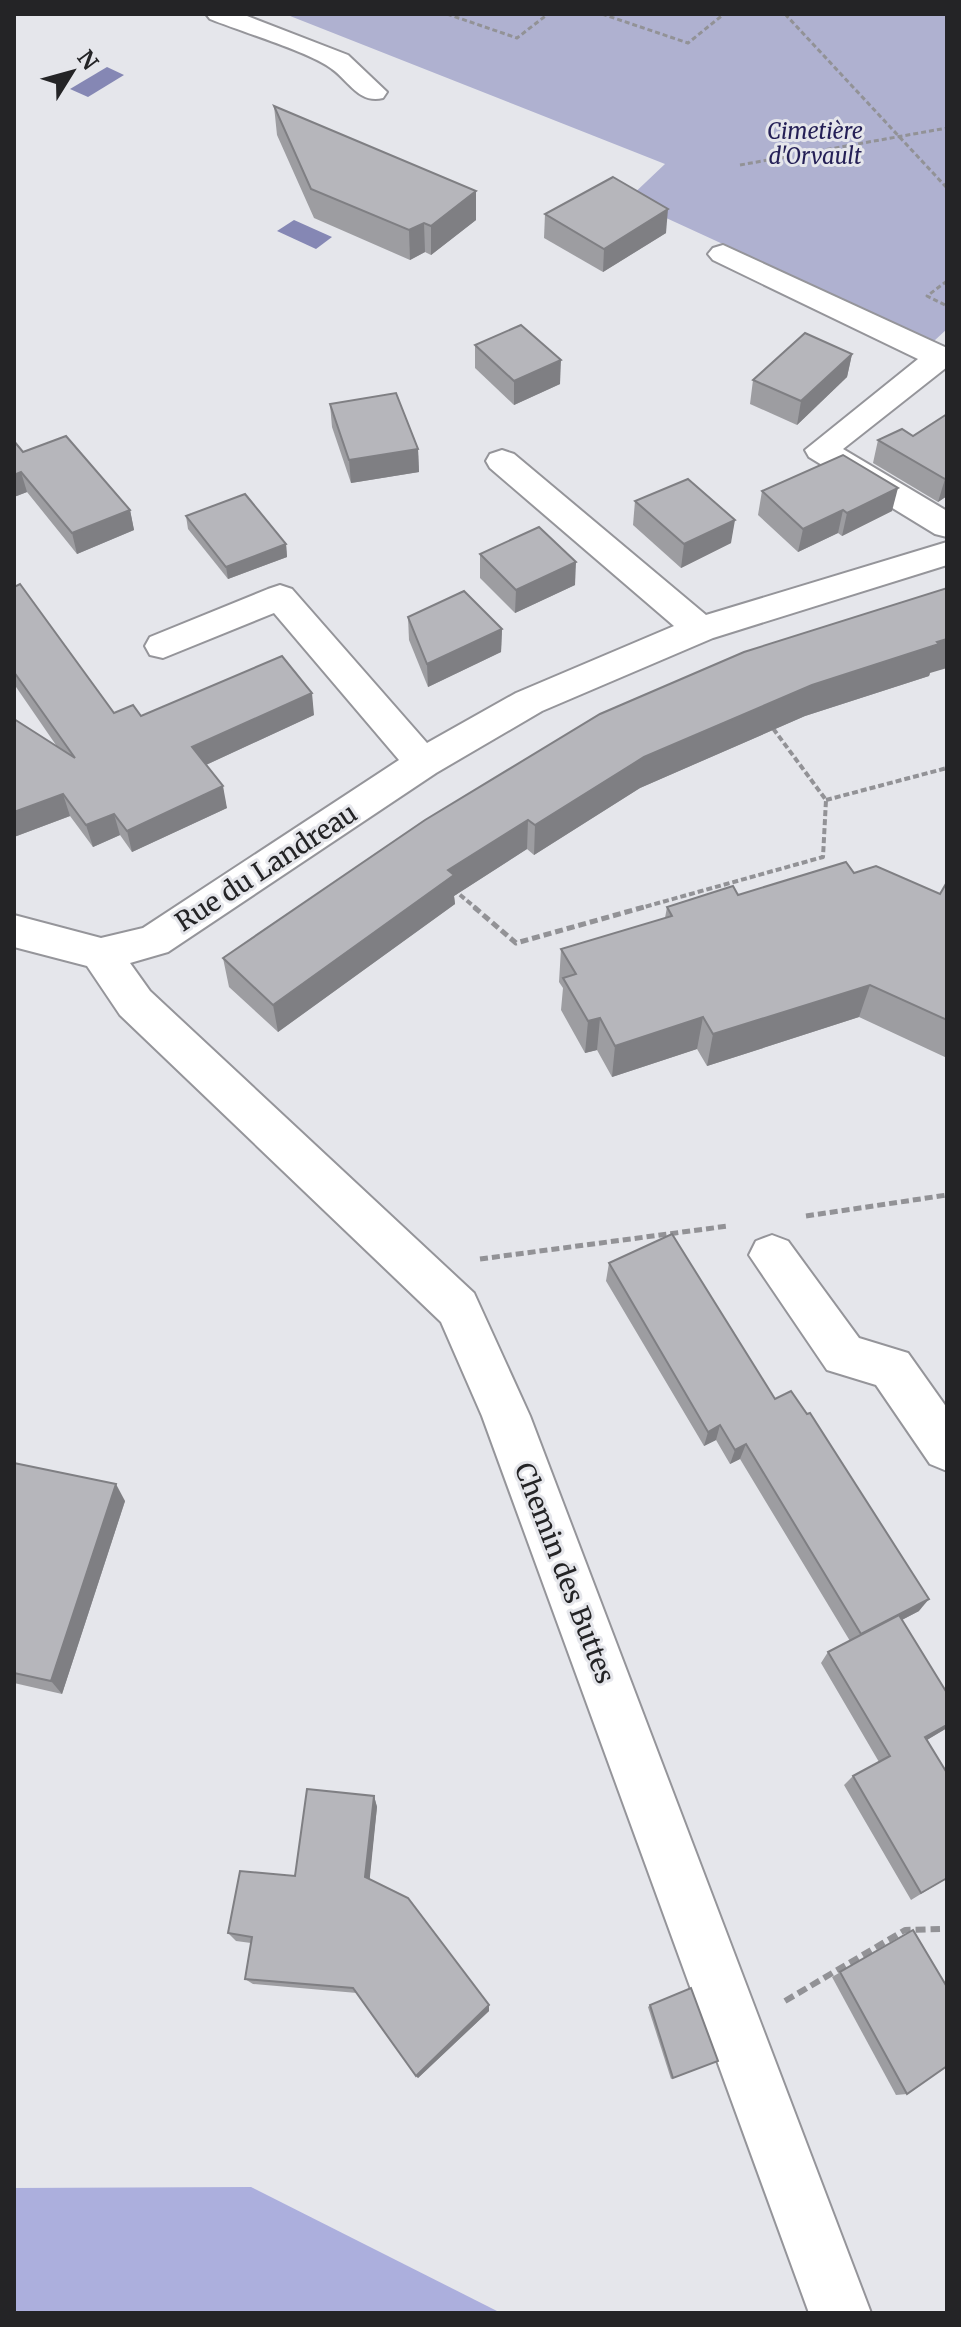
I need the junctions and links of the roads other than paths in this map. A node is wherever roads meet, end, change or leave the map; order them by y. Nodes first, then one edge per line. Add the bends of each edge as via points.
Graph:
1 (219, 14) edge
2 (373, 92) dead end
3 (723, 254) dead end
4 (502, 461) dead end
5 (947, 526) edge
6 (947, 553) edge
7 (700, 629) junction
8 (163, 646) dead end
9 (423, 763) junction
10 (14, 931) edge
11 (101, 954) junction
12 (757, 1240) road end
13 (947, 1448) edge
14 (840, 2313) edge

1 - 2 street via 339,61
3 - 5 street via 940,357 821,450
4 - 7 street
6 - 7 street, Rue du Landreau
7 - 9 street, Rue du Landreau via 529,702
8 - 9 street via 280,597
9 - 11 street, Rue du Landreau via 154,941
10 - 11 street
11 - 14 street, Chemin des Buttes via 135,1003 458,1308 506,1416
12 - 13 street via 844,1355 891,1368

